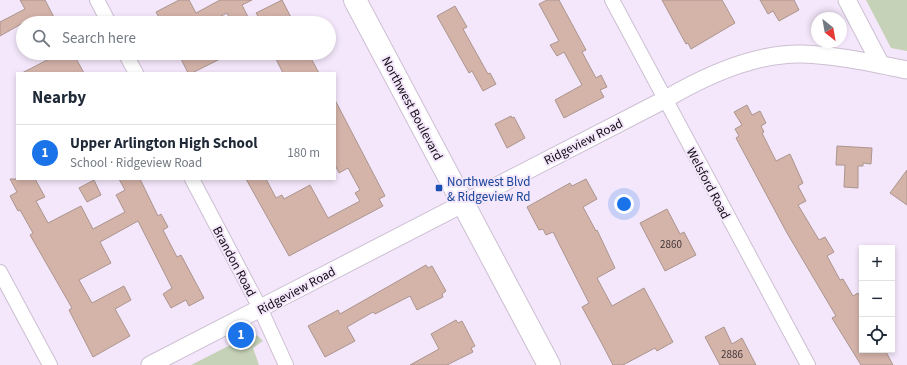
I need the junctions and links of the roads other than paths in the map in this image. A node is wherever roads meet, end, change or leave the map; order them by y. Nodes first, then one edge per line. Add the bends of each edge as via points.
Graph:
1 (97, 0) edge
2 (355, 0) edge
3 (612, 0) edge
4 (847, 0) edge
5 (105, 16) edge
6 (129, 60) edge
7 (881, 65) junction
8 (907, 70) edge
9 (135, 72) edge
10 (664, 100) junction
11 (193, 180) edge
12 (463, 202) junction
13 (0, 272) edge
14 (260, 308) junction
15 (50, 365) edge
16 (150, 365) edge
17 (286, 365) edge
18 (549, 365) edge
19 (808, 365) edge

1 - 5 street
2 - 12 main road, Northwest Boulevard
3 - 10 street, Welsford Road
4 - 7 street
6 - 9 street
7 - 8 street, Ridgeview Road
7 - 10 street, Ridgeview Road via 846,58 801,54 782,56 726,70 691,84
10 - 12 street, Ridgeview Road
10 - 19 street, Welsford Road
11 - 14 street, Brandon Road
12 - 14 street, Ridgeview Road
12 - 18 main road, Northwest Boulevard
13 - 15 street
14 - 16 street, Ridgeview Road
14 - 17 street, Brandon Road

